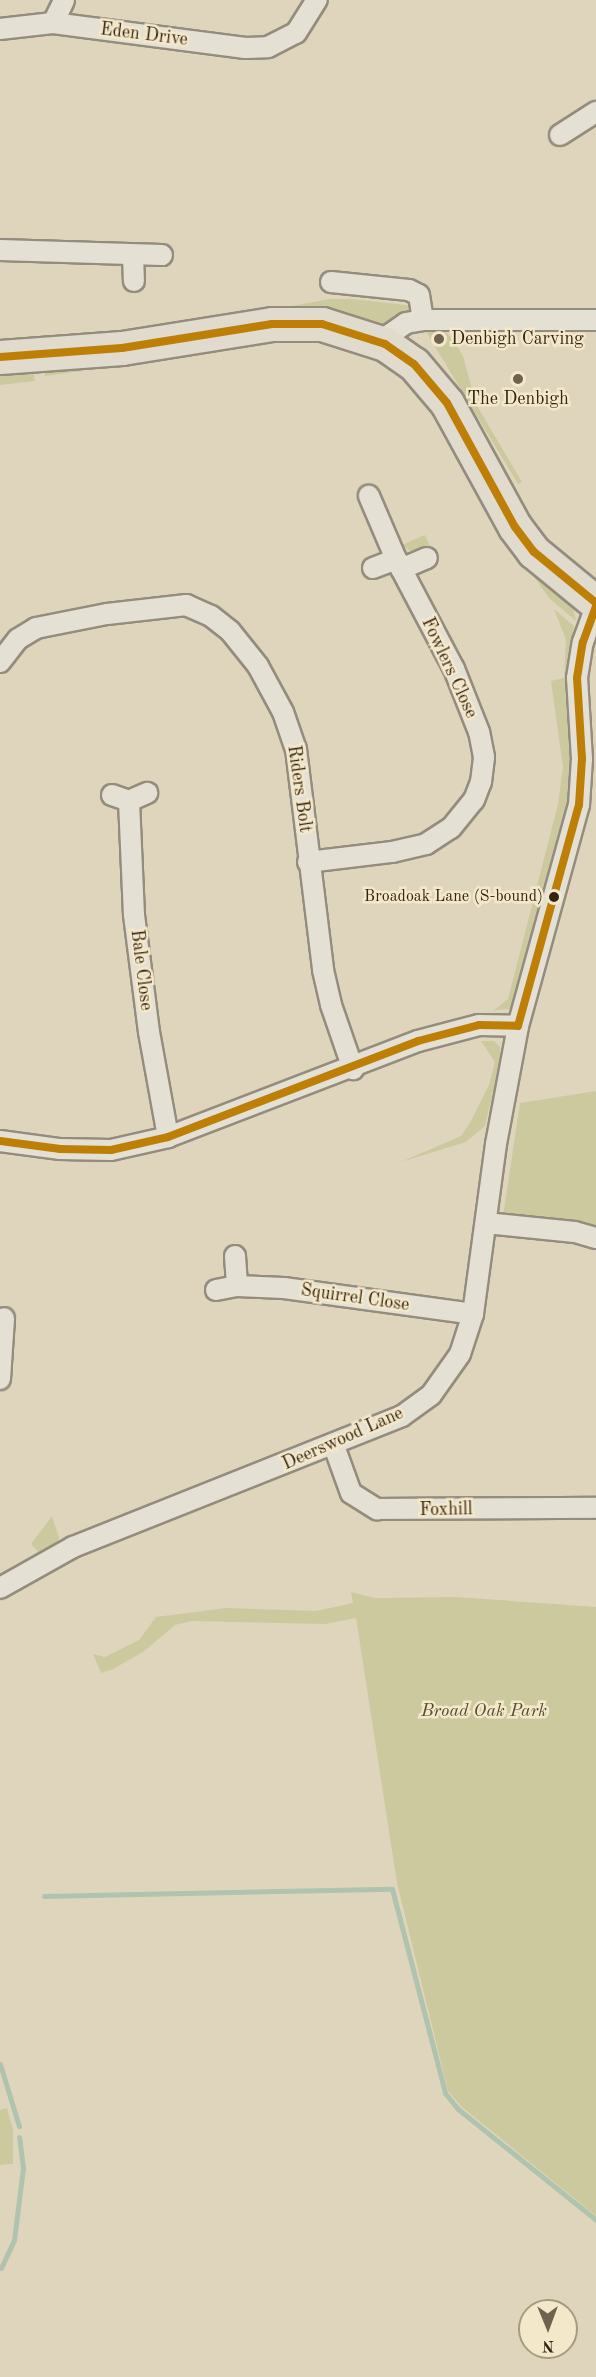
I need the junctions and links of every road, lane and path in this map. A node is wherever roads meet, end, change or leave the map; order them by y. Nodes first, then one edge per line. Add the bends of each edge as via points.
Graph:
1 (64, 0) edge
2 (317, 0) edge
3 (53, 23) junction
4 (0, 29) edge
5 (596, 112) edge
6 (560, 135) dead end
7 (0, 250) edge
8 (133, 255) junction
9 (162, 255) dead end
10 (134, 281) dead end
11 (331, 282) dead end
12 (423, 320) junction
13 (596, 320) edge
14 (385, 344) junction
15 (0, 357) edge
16 (369, 495) dead end
17 (427, 558) dead end
18 (398, 564) junction
19 (373, 568) dead end
20 (596, 605) edge
21 (0, 662) edge
22 (130, 796) dead end
23 (309, 862) junction
24 (518, 1026) junction
25 (354, 1069) junction
26 (168, 1137) junction
27 (0, 1141) edge
28 (486, 1223) junction
29 (596, 1238) edge
30 (235, 1256) dead end
31 (237, 1286) junction
32 (216, 1290) dead end
33 (473, 1314) junction
34 (4, 1318) dead end
35 (0, 1372) edge
36 (334, 1446) junction
37 (596, 1508) edge
38 (0, 1588) edge

1 - 3 street
2 - 3 street, Eden Drive via 304,24 287,40 244,48
3 - 4 street, Eden Drive
5 - 6 street
7 - 8 street
8 - 9 street
8 - 10 street
11 - 12 street via 359,276 409,290 419,295
12 - 13 street
12 - 14 street via 406,323 389,335
14 - 15 highway via 331,326 289,324 122,348
14 - 20 highway via 414,364 447,403 515,526 534,552
16 - 18 street, Fowlers Close
17 - 18 street
18 - 19 street
18 - 23 street, Fowlers Close via 454,669 479,732 484,757 481,782 474,801 451,828 426,844
20 - 24 street, Deerswood Lane via 583,642 577,678 582,759 579,804
21 - 23 street, Riders Bolt via 18,639 36,628 106,614 186,605 211,616 230,631 258,666 284,712 302,788
22 - 26 street, Bale Close via 134,915
23 - 25 street, Riders Bolt via 328,993
24 - 25 street via 469,1028 418,1041
24 - 28 street, Deerswood Lane
25 - 26 street
26 - 27 street via 111,1150 60,1149
28 - 29 street via 575,1232
28 - 33 street, Deerswood Lane
30 - 31 street
31 - 32 street, Squirrel Close
31 - 33 street, Squirrel Close via 285,1288
33 - 36 street, Deerswood Lane via 460,1354 431,1395 402,1416
34 - 35 street
36 - 37 street, Foxhill via 351,1493 377,1509
36 - 38 street, Deerswood Lane via 73,1547

